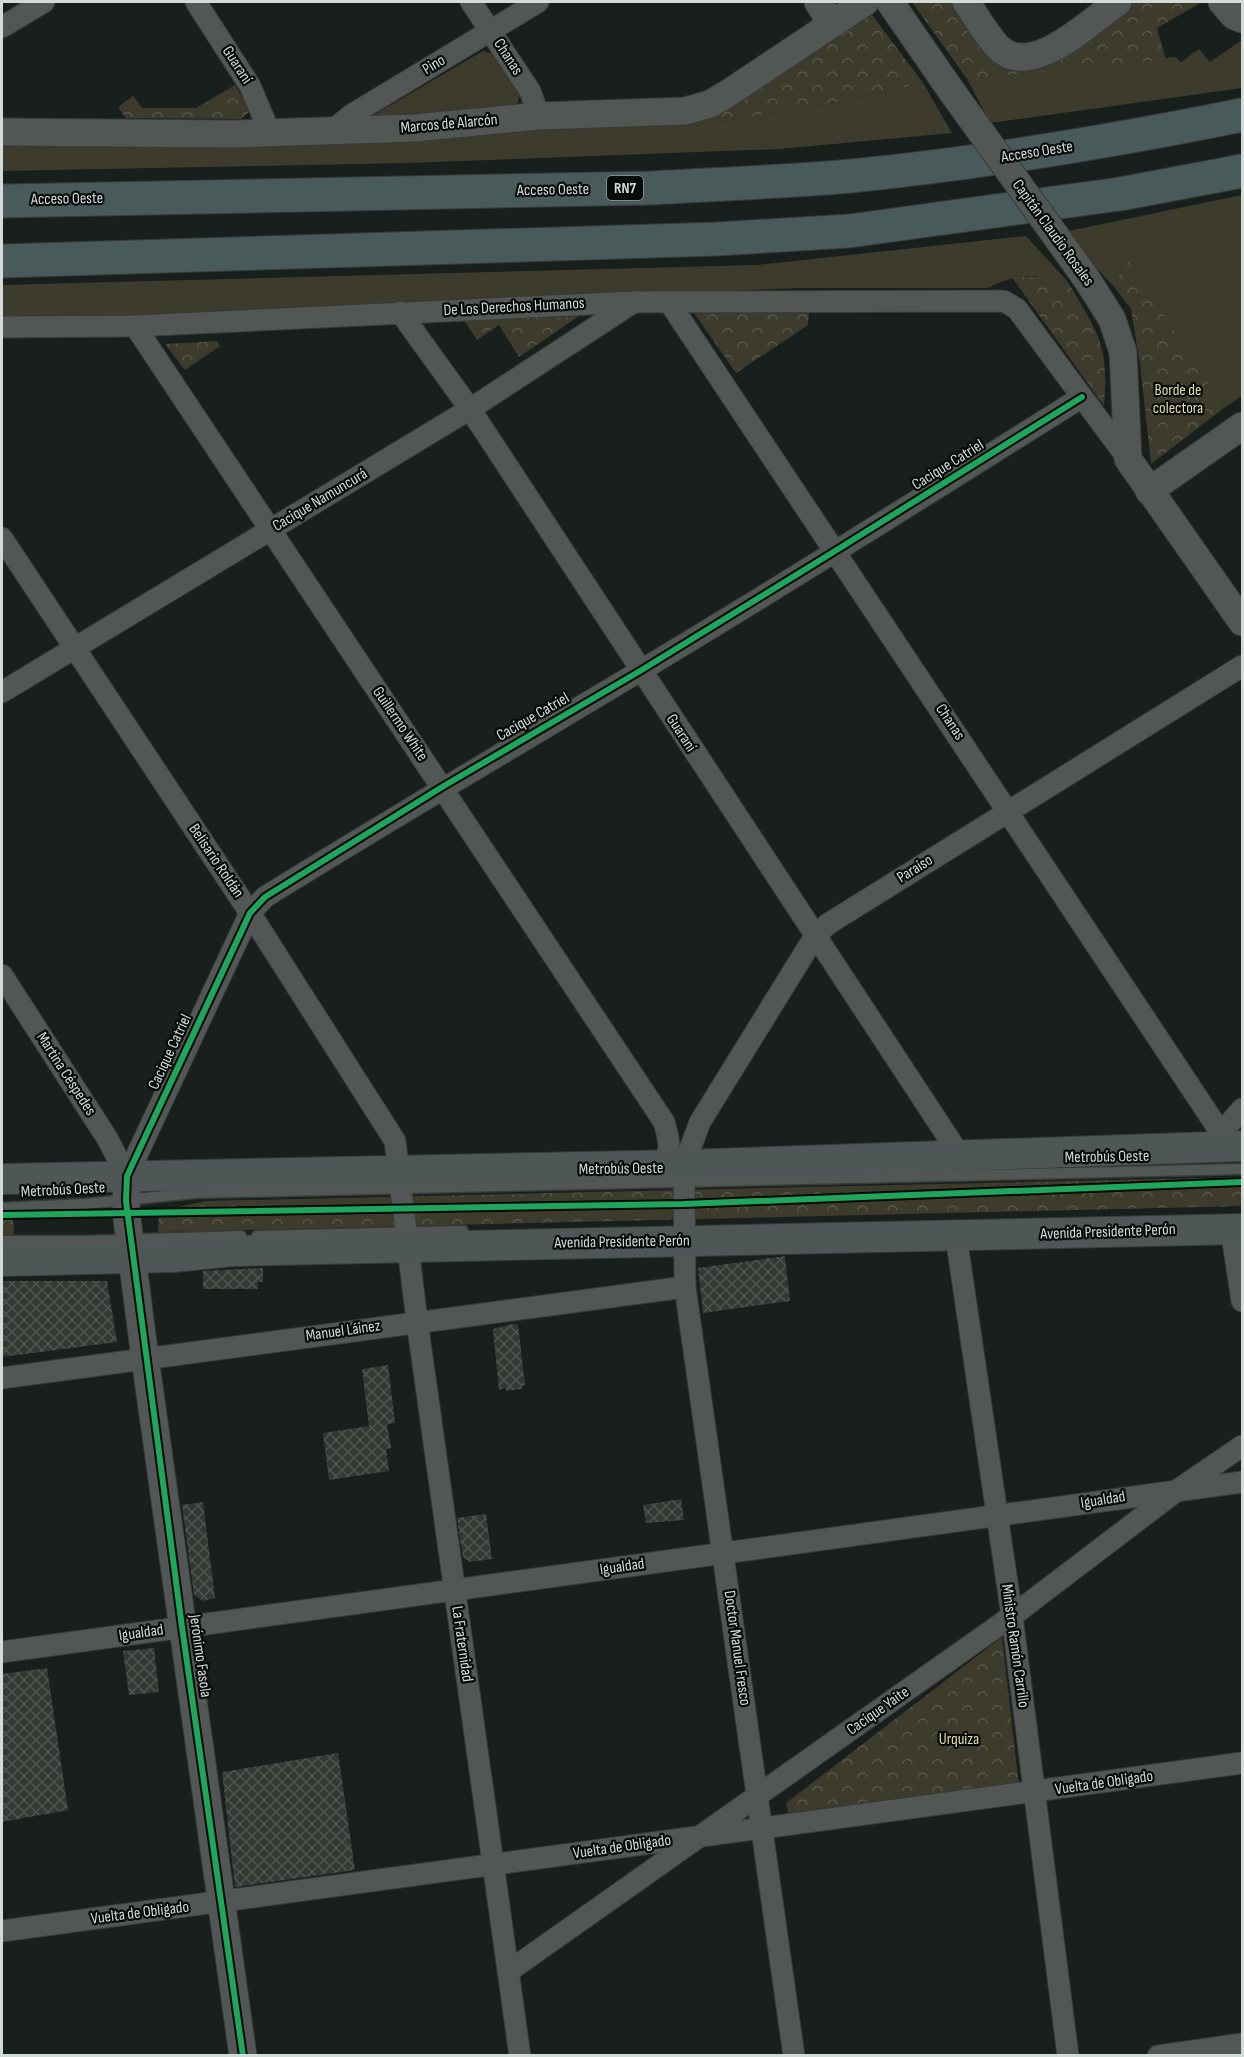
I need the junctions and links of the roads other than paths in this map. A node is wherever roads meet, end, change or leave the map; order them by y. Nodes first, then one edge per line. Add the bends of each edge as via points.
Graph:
1 (44, 2) edge
2 (196, 2) edge
3 (471, 2) edge
4 (538, 2) edge
5 (818, 2) edge
6 (865, 2) edge
7 (890, 2) edge
8 (966, 2) edge
9 (1118, 2) edge
10 (1222, 2) edge
11 (1242, 19) edge
12 (832, 24) junction
13 (2, 27) edge
14 (490, 31) junction
15 (1242, 115) edge
16 (539, 116) junction
17 (3, 130) edge
18 (332, 131) junction
19 (270, 133) junction
20 (1242, 171) edge
21 (2, 201) edge
22 (2, 261) edge
23 (634, 302) junction
24 (669, 302) junction
25 (400, 312) junction
26 (135, 326) junction
27 (2, 327) edge
28 (1082, 397) junction
29 (470, 410) junction
30 (1242, 426) edge
31 (1128, 459) junction
32 (1149, 491) junction
33 (270, 530) junction
34 (2, 538) edge
35 (836, 551) junction
36 (1242, 622) edge
37 (74, 647) junction
38 (1242, 666) edge
39 (640, 671) junction
40 (2, 692) edge
41 (442, 787) junction
42 (1008, 810) junction
43 (250, 913) junction
44 (814, 936) junction
45 (2, 975) edge
46 (1242, 1109) edge
47 (664, 1122) junction
48 (700, 1122) junction
49 (1228, 1142) edge
50 (959, 1154) junction
51 (1242, 1169) edge
52 (677, 1171) junction
53 (2, 1179) edge
54 (401, 1180) junction
55 (126, 1189) junction
56 (2, 1208) edge
57 (1239, 1226) edge
58 (475, 1231) dead end
59 (602, 1231) dead end
60 (684, 1235) junction
61 (956, 1236) junction
62 (407, 1239) junction
63 (2, 1241) edge
64 (131, 1249) junction
65 (2, 1261) edge
66 (685, 1287) junction
67 (1242, 1301) edge
68 (417, 1321) junction
69 (145, 1358) junction
70 (2, 1378) edge
71 (1242, 1446) edge
72 (1242, 1482) edge
73 (1179, 1489) junction
74 (997, 1516) junction
75 (723, 1554) junction
76 (454, 1590) junction
77 (1012, 1616) junction
78 (182, 1627) junction
79 (2, 1652) edge
80 (1242, 1763) edge
81 (1036, 1793) junction
82 (758, 1797) junction
83 (763, 1829) junction
84 (700, 1836) junction
85 (495, 1864) junction
86 (221, 1902) junction
87 (2, 1931) edge
88 (509, 1971) junction
89 (1242, 2044) edge
90 (243, 2055) edge
91 (520, 2055) edge
92 (795, 2055) edge
93 (1068, 2055) edge
94 (1158, 2055) edge

1 - 13 street
2 - 19 street, Guaraní via 250,86
3 - 14 street, Chanas
4 - 14 street, Pino
5 - 12 street
6 - 12 street, Marcos de Alarcón
7 - 31 street, Capitán Claudio Rosales, bridge via 1112,319 1123,352
8 - 9 street via 998,48 1021,59 1044,54
10 - 11 street
12 - 16 street, Marcos de Alarcón via 727,94 697,109
14 - 16 street, Chanas via 530,91
14 - 18 street, Pino
15 - 21 highway, Acceso Oeste / RN7 via 1037,153 849,176 639,188
16 - 18 street, Marcos de Alarcón via 415,128
17 - 19 street, Marcos de Alarcón
18 - 19 street, Marcos de Alarcón
20 - 22 highway via 1120,194 849,231 717,239
23 - 24 street, De Los Derechos Humanos
23 - 25 street, De Los Derechos Humanos
23 - 29 street, Cacique Namuncurá
24 - 28 street, De Los Derechos Humanos via 993,300 1012,304
24 - 35 street, Chanas
25 - 26 street, De Los Derechos Humanos
25 - 29 street, Guaraní
26 - 27 street, De Los Derechos Humanos
26 - 33 street, Guillermo White
28 - 31 street
28 - 35 street, Cacique Catriel
29 - 33 street, Cacique Namuncurá
29 - 39 street, Guaraní
30 - 32 street
31 - 32 street
32 - 36 street
33 - 37 street, Cacique Namuncurá
33 - 41 street, Guillermo White
34 - 37 street, Belisario Roldán
35 - 39 street, Cacique Catriel
35 - 42 street, Chanas
37 - 40 street, Cacique Namuncurá
37 - 43 street, Belisario Roldán
38 - 42 street, Paraíso
39 - 41 street, Cacique Catriel
39 - 44 street, Guaraní
41 - 43 street, Cacique Catriel via 265,897
41 - 47 street, Guillermo White
42 - 44 street, Paraíso
42 - 49 street, Chanas
43 - 54 street, Belisario Roldán via 390,1130
43 - 55 street, Cacique Catriel
44 - 48 street, Paraíso
44 - 50 street, Guaraní
45 - 55 street, Martina Céspedes via 106,1138
46 - 49 street
47 - 48 street via 673,1127
47 - 52 street, Guillermo White via 669,1155
48 - 52 street, Paraíso
49 - 50 main road
50 - 52 main road
51 - 52 lane, Metrobús Oeste
52 - 54 main road
52 - 60 street, Doctor Manuel Fresco
53 - 55 main road
54 - 55 main road
54 - 62 street, Belisario Roldán
55 - 56 lane, Metrobús Oeste
55 - 64 street, Jerónimo Fasola
57 - 60 lane
57 - 61 main road, Avenida Presidente Perón
57 - 67 street
58 - 62 lane
59 - 60 lane
60 - 61 main road, Avenida Presidente Perón
60 - 62 main road, Avenida Presidente Perón
60 - 66 street, Doctor Manuel Fresco
61 - 74 street, Ministro Ramón Carrillo
62 - 64 main road, Avenida Presidente Perón via 233,1251
62 - 68 street, La Fraternidad
63 - 64 lane
64 - 65 main road, Avenida Presidente Perón
64 - 69 street, Jerónimo Fasola
66 - 68 street, Manuel Láinez
66 - 75 street, Doctor Manuel Fresco
68 - 69 street, Manuel Láinez
68 - 76 street, La Fraternidad
69 - 70 street, Manuel Láinez
69 - 78 street, Jerónimo Fasola
71 - 73 street, Cacique Yaite
72 - 73 street, Igualdad
73 - 74 street, Igualdad
73 - 77 street, Cacique Yaite
74 - 75 street, Igualdad
74 - 77 street, Ministro Ramón Carrillo
75 - 76 street, Igualdad
75 - 82 street, Doctor Manuel Fresco
76 - 78 street, Igualdad
76 - 85 street, La Fraternidad
77 - 81 street, Ministro Ramón Carrillo
77 - 82 street, Cacique Yaite
78 - 79 street, Igualdad
78 - 86 street, Jerónimo Fasola
80 - 81 street, Vuelta de Obligado
81 - 83 street, Vuelta de Obligado
81 - 93 street, Ministro Ramón Carrillo
82 - 83 street, Doctor Manuel Fresco
82 - 84 street, Cacique Yaite
83 - 84 street, Vuelta de Obligado
83 - 92 street, Doctor Manuel Fresco
84 - 85 street, Vuelta de Obligado
84 - 88 street, Cacique Yaite
85 - 86 street, Vuelta de Obligado
85 - 88 street, La Fraternidad
86 - 87 street, Vuelta de Obligado
86 - 90 street, Jerónimo Fasola
88 - 91 street, La Fraternidad
89 - 94 street

